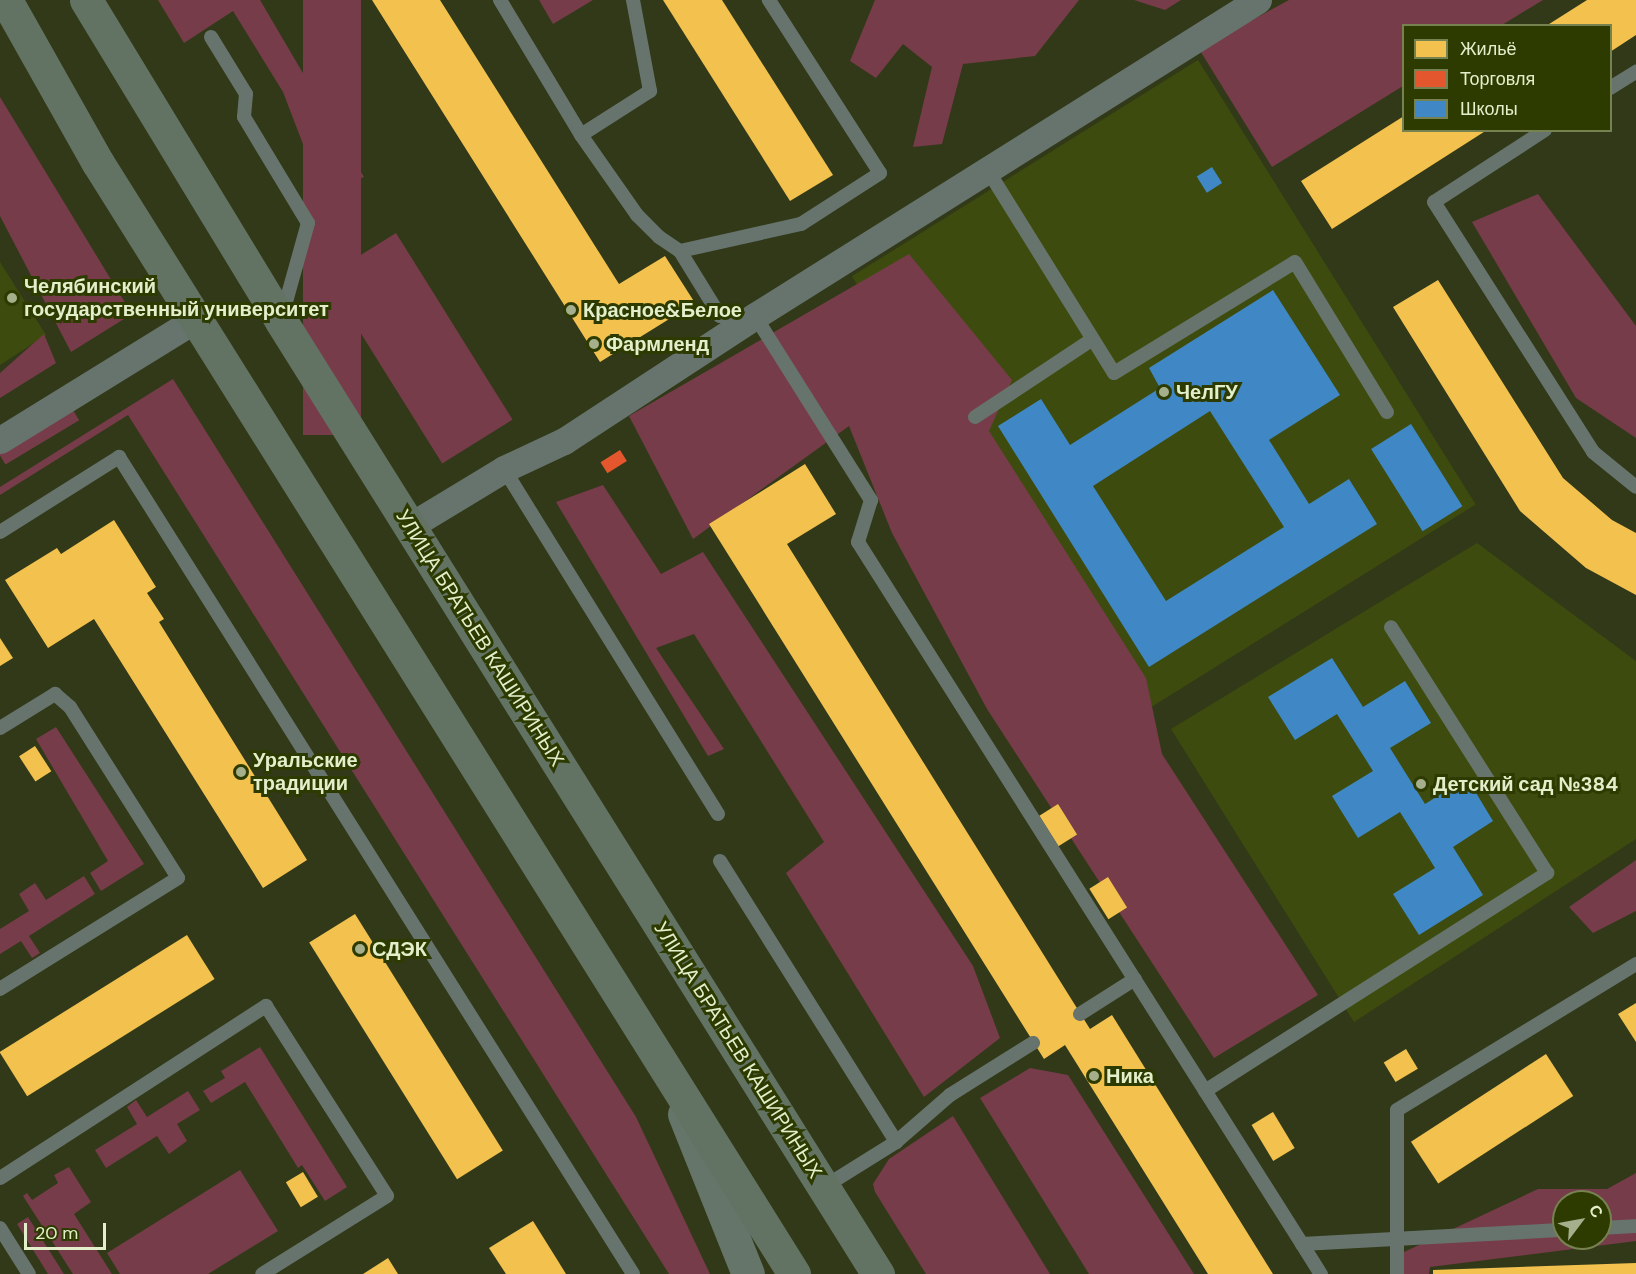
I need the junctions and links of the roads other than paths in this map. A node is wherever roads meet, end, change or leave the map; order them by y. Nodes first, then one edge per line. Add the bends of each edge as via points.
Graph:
1 (6, 0) edge
2 (86, 0) edge
3 (500, 0) edge
4 (633, 0) edge
5 (769, 0) edge
6 (1258, 0) edge
7 (211, 37) dead end
8 (1636, 72) edge
9 (1612, 87) edge
10 (1542, 132) edge
11 (581, 135) junction
12 (987, 169) junction
13 (680, 251) junction
14 (755, 316) junction
15 (196, 319) junction
16 (281, 321) junction
17 (1093, 339) junction
18 (1387, 412) dead end
19 (975, 417) dead end
20 (0, 440) edge
21 (504, 469) junction
22 (1636, 487) edge
23 (410, 526) junction
24 (0, 532) edge
25 (1391, 627) dead end
26 (0, 729) edge
27 (718, 814) dead end
28 (720, 861) dead end
29 (1636, 964) edge
30 (1135, 979) junction
31 (0, 989) edge
32 (1080, 1014) dead end
33 (1033, 1043) dead end
34 (664, 1065) junction
35 (1205, 1091) junction
36 (896, 1142) junction
37 (0, 1178) edge
38 (824, 1187) junction
39 (1636, 1226) edge
40 (1612, 1227) edge
41 (0, 1228) edge
42 (1552, 1231) edge
43 (1397, 1239) junction
44 (1302, 1245) junction
45 (29, 1274) edge
46 (262, 1274) edge
47 (633, 1274) edge
48 (748, 1274) edge
49 (794, 1274) edge
50 (878, 1274) edge
51 (1321, 1274) edge
52 (1397, 1274) edge

1 - 15 main road via 99,163
2 - 16 main road, УЛИЦА БРАТЬЕВ КАШИРИНЫХ
3 - 11 lane
4 - 11 lane via 650,91
5 - 13 lane via 880,173 801,224
6 - 12 street
7 - 16 lane via 246,94 244,117 308,223
8 - 9 lane
10 - 22 lane via 1434,202 1593,452
11 - 13 lane via 637,215
12 - 14 street
12 - 17 lane
13 - 14 lane via 720,316
14 - 21 street via 564,441
14 - 30 lane via 870,500 858,542
15 - 20 street
15 - 34 main road
16 - 23 main road, УЛИЦА БРАТЬЕВ КАШИРИНЫХ
17 - 18 lane via 1114,373 1294,262
17 - 19 lane
21 - 23 street
21 - 27 lane
23 - 38 main road, УЛИЦА БРАТЬЕВ КАШИРИНЫХ
24 - 47 lane via 119,456
25 - 35 lane via 1547,873
26 - 31 lane via 55,694 178,878
28 - 36 lane
29 - 43 lane via 1396,1110
30 - 32 lane
30 - 35 lane
33 - 36 lane via 950,1095
34 - 48 main road
34 - 49 main road
35 - 44 lane
36 - 38 lane
37 - 46 lane via 266,1006 387,1196
38 - 50 main road, УЛИЦА БРАТЬЕВ КАШИРИНЫХ
39 - 40 lane
41 - 45 lane
42 - 43 lane
43 - 44 lane
43 - 52 lane
44 - 51 lane

